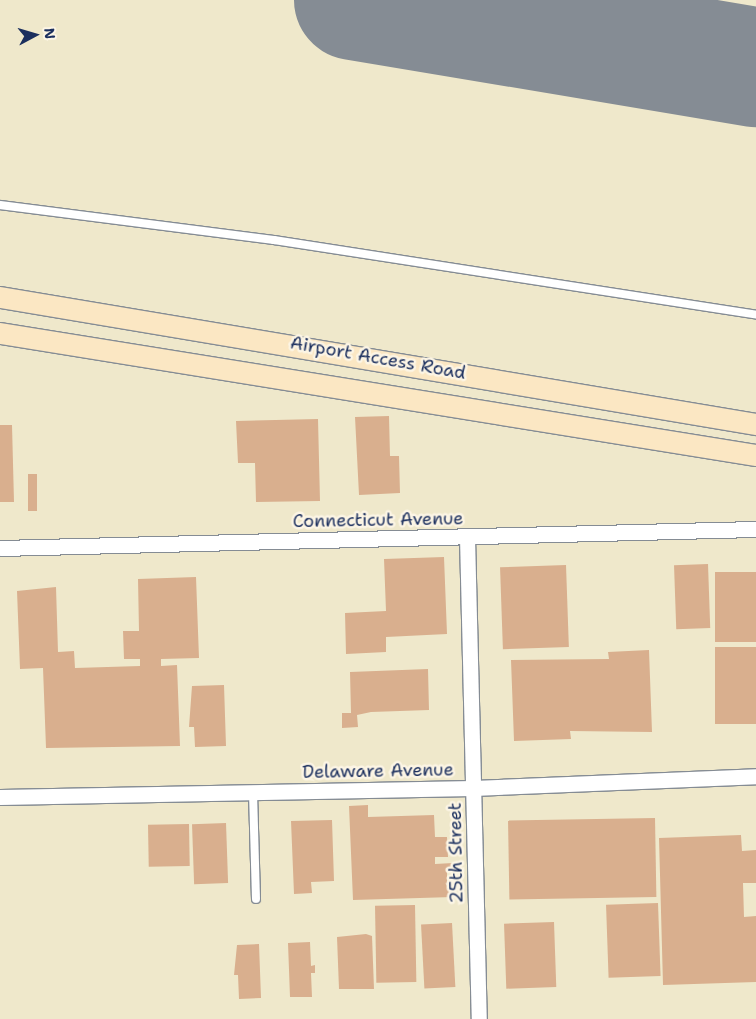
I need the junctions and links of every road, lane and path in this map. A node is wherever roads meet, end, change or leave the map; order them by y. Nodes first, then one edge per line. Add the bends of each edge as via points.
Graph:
1 (0, 205) edge
2 (0, 297) edge
3 (756, 315) edge
4 (0, 333) edge
5 (756, 424) edge
6 (756, 455) edge
7 (756, 529) edge
8 (467, 537) junction
9 (0, 548) edge
10 (756, 776) edge
11 (474, 788) junction
12 (253, 792) junction
13 (0, 797) edge
14 (256, 899) dead end
15 (479, 1019) edge

1 - 3 lane via 274,240
2 - 5 main road, Airport Access Road
4 - 6 main road, Airport Access Road
7 - 8 street, Connecticut Avenue
8 - 9 street, Connecticut Avenue
8 - 11 street, 25th Street
10 - 11 street, Delaware Avenue
11 - 12 street, Delaware Avenue
11 - 15 street, 25th Street
12 - 13 street, Delaware Avenue
12 - 14 lane

